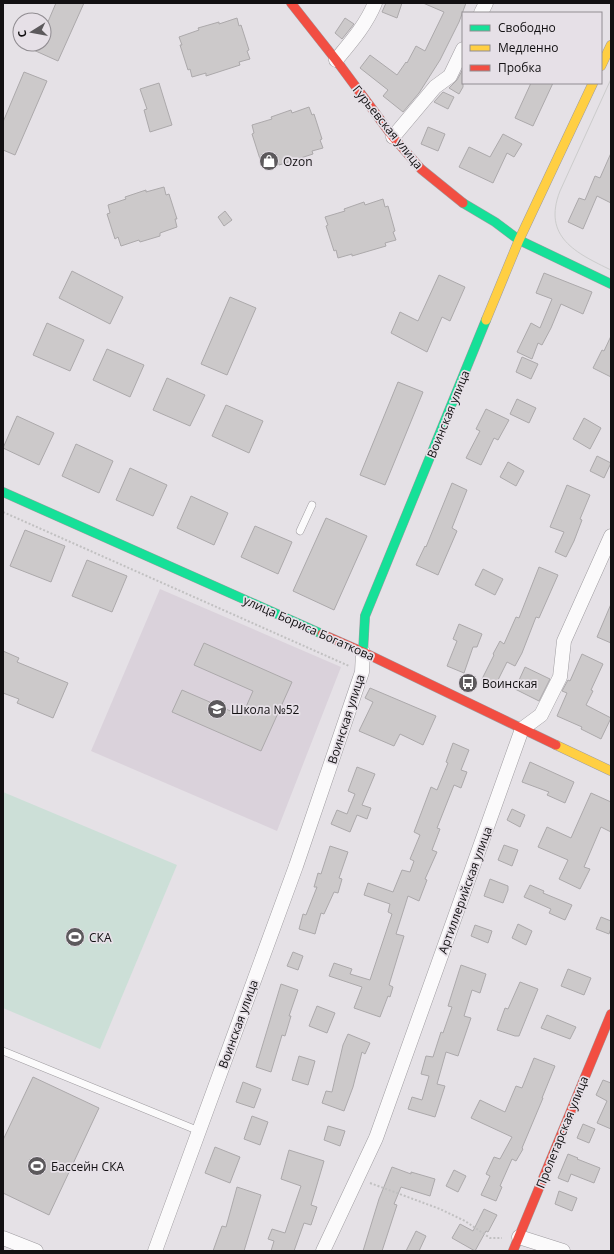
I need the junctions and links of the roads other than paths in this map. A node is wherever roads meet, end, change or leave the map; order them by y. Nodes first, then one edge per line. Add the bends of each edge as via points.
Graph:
1 (291, 3) edge
2 (375, 3) edge
3 (486, 3) edge
4 (482, 12) edge
5 (611, 45) edge
6 (462, 51) edge
7 (336, 60) junction
8 (602, 64) edge
9 (593, 84) edge
10 (392, 137) junction
11 (519, 240) junction
12 (611, 284) edge
13 (3, 492) edge
14 (312, 505) dead end
15 (300, 531) dead end
16 (611, 536) edge
17 (363, 652) junction
18 (522, 729) junction
19 (611, 771) edge
20 (611, 1014) edge
21 (3, 1051) edge
22 (199, 1131) junction
23 (519, 1237) junction
24 (3, 1238) edge
25 (36, 1251) edge
26 (155, 1251) edge
27 (323, 1251) edge
28 (513, 1251) edge
29 (563, 1251) edge

1 - 7 street, Гурьевская улица
2 - 7 street via 356,36
3 - 4 street
5 - 8 street
6 - 10 street via 450,76 435,87
7 - 10 street, Гурьевская улица
9 - 11 street, Воинская улица
10 - 11 street, Гурьевская улица via 439,185 465,206 495,222
11 - 12 street, Гурьевская улица
11 - 17 street, Воинская улица via 365,616
13 - 17 street, улица Бориса Богаткова
14 - 15 lane
16 - 18 street via 564,641 560,677 541,715
17 - 18 street, улица Бориса Богаткова
17 - 22 street, Воинская улица via 362,672 296,866
18 - 19 street, улица Бориса Богаткова
18 - 27 street, Артиллерийская улица via 376,1138
20 - 23 street, Пролетарская улица
21 - 22 lane
22 - 26 street, Воинская улица
23 - 28 street, Пролетарская улица
23 - 29 street
24 - 25 street

